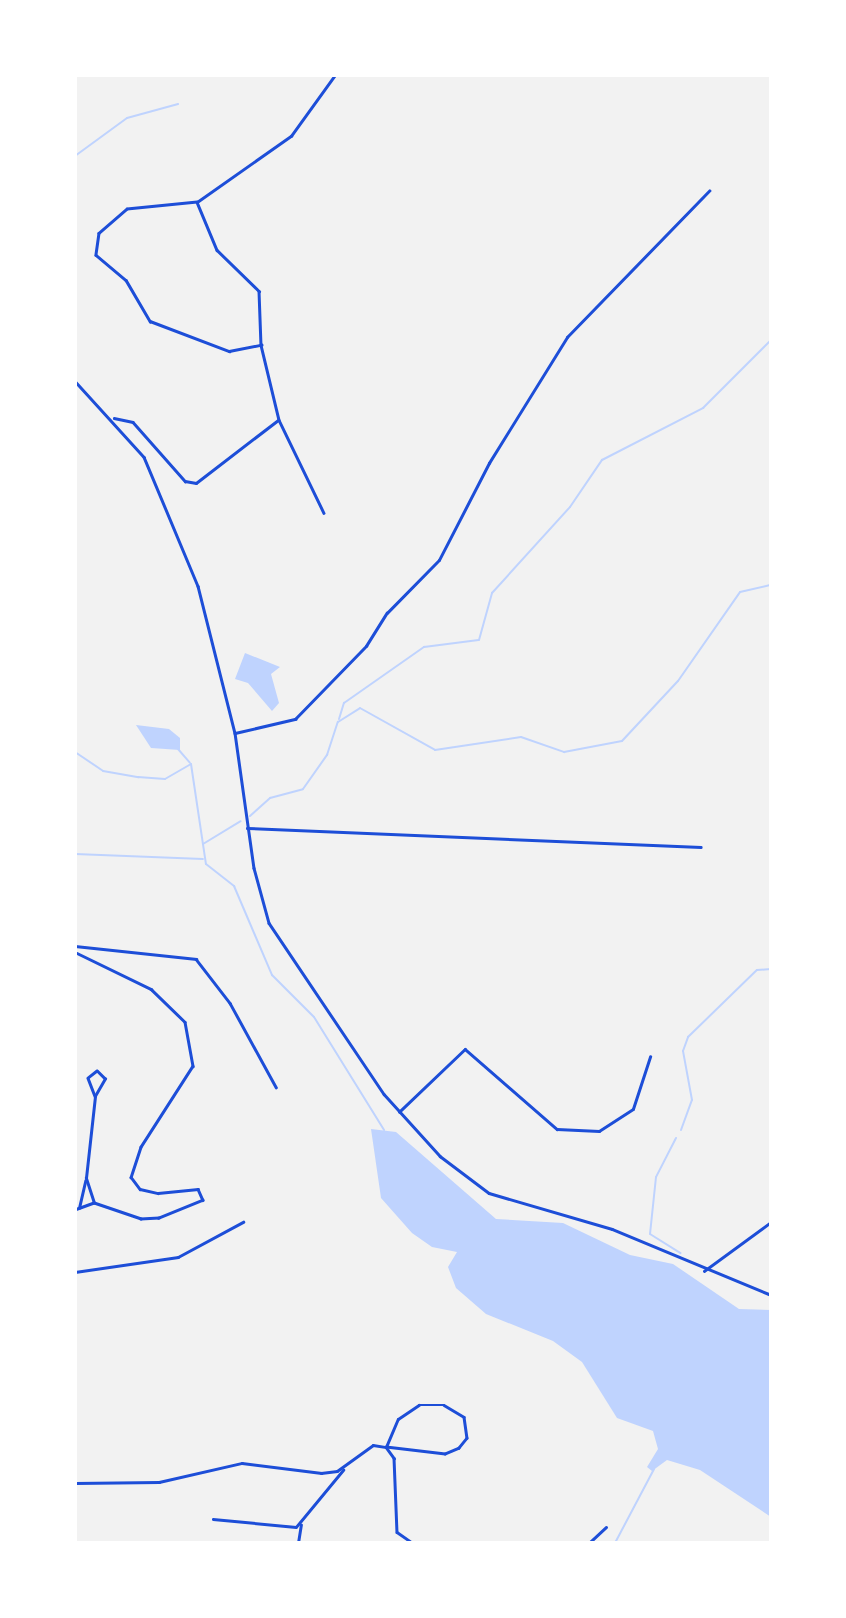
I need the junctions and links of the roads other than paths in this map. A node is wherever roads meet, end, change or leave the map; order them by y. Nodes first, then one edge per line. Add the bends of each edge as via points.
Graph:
1 (335, 75) edge
2 (709, 191) dead end
3 (197, 202) junction
4 (261, 345) junction
5 (75, 381) edge
6 (114, 418) junction
7 (279, 420) junction
8 (324, 513) dead end
9 (235, 733) junction
10 (247, 828) junction
11 (701, 847) dead end
12 (75, 946) edge
13 (75, 952) edge
14 (650, 1057) dead end
15 (276, 1087) dead end
16 (95, 1096) junction
17 (399, 1112) junction
18 (86, 1178) junction
19 (94, 1203) junction
20 (77, 1209) edge
21 (243, 1222) dead end
22 (771, 1222) edge
23 (704, 1271) junction
24 (75, 1272) edge
25 (771, 1295) edge
26 (386, 1447) junction
27 (345, 1467) junction
28 (75, 1483) edge
29 (213, 1518) dead end
30 (301, 1525) junction
31 (606, 1527) dead end
32 (298, 1543) edge
33 (412, 1543) edge
34 (589, 1543) edge

1 - 3 street via 283,144
2 - 9 street via 561,346 439,560 387,613 366,646 295,719
3 - 4 street via 217,250 259,291
3 - 4 street via 127,209 99,233 96,255 126,280 150,321 229,351
4 - 7 street
5 - 6 street
6 - 7 street via 133,422 185,481 196,483
6 - 9 street via 165,500 198,586
7 - 8 street
9 - 10 street
10 - 11 street
10 - 17 street via 278,944
12 - 15 street via 196,959 230,1003
13 - 19 street via 169,1003 192,1044 186,1085 141,1147 131,1177 140,1189 158,1193 198,1189 203,1200 176,1214 141,1219
14 - 17 street via 645,1081 626,1116 578,1133 550,1123 465,1049
16 - 16 street via 105,1079 97,1071 88,1078
16 - 18 street
17 - 23 street via 458,1172 489,1194 612,1229
18 - 19 street
18 - 20 street
19 - 20 street
21 - 24 street via 178,1257
22 - 23 street
23 - 25 street
26 - 26 street via 398,1419 419,1405 456,1409 468,1427 458,1448 445,1454
26 - 27 street via 373,1445
26 - 33 street via 394,1458 397,1532
27 - 28 street via 300,1474 242,1463 159,1482
27 - 30 street
29 - 30 street
30 - 32 street
31 - 34 street

